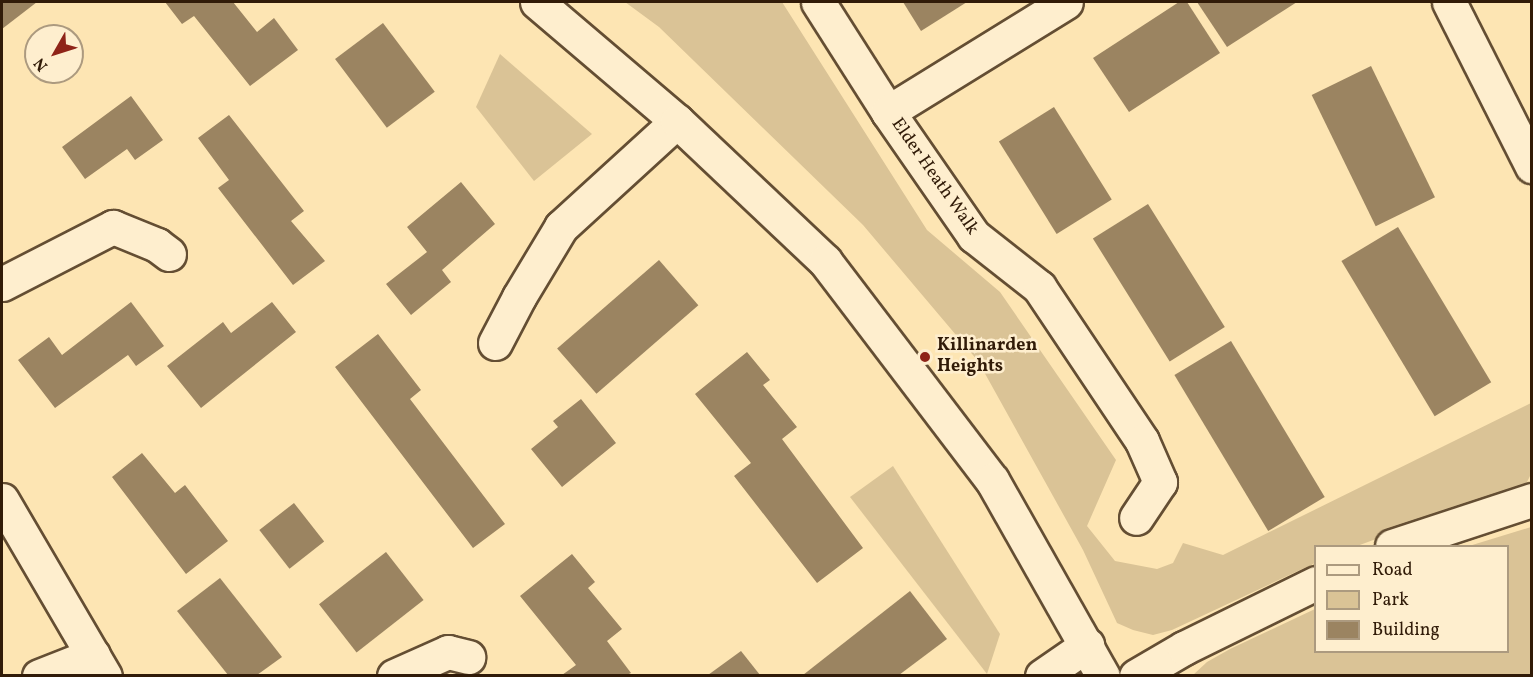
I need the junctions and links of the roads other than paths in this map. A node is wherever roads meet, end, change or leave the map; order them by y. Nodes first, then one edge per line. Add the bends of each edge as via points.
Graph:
1 (537, 2) edge
2 (818, 2) edge
3 (1066, 2) edge
4 (1449, 2) edge
5 (888, 112) junction
6 (677, 121) junction
7 (1531, 164) edge
8 (169, 254) dead end
9 (2, 284) edge
10 (495, 343) dead end
11 (2, 500) edge
12 (1532, 500) edge
13 (1136, 518) dead end
14 (1395, 545) edge
15 (1314, 584) edge
16 (1087, 645) junction
17 (468, 657) dead end
18 (99, 665) edge
19 (39, 675) edge
20 (394, 675) edge
21 (1042, 675) edge
22 (1103, 675) edge
23 (1136, 675) edge

1 - 6 street
2 - 5 street, Elder Heath Walk
3 - 5 street
4 - 7 street
5 - 13 street, Elder Heath Walk via 974,236 1039,287 1142,441 1160,482
6 - 10 street via 561,227
6 - 16 street via 825,261 992,480
8 - 9 street via 113,226
11 - 18 street
12 - 14 street
15 - 23 street
16 - 21 street
16 - 22 street
17 - 20 street via 448,652
18 - 19 street

